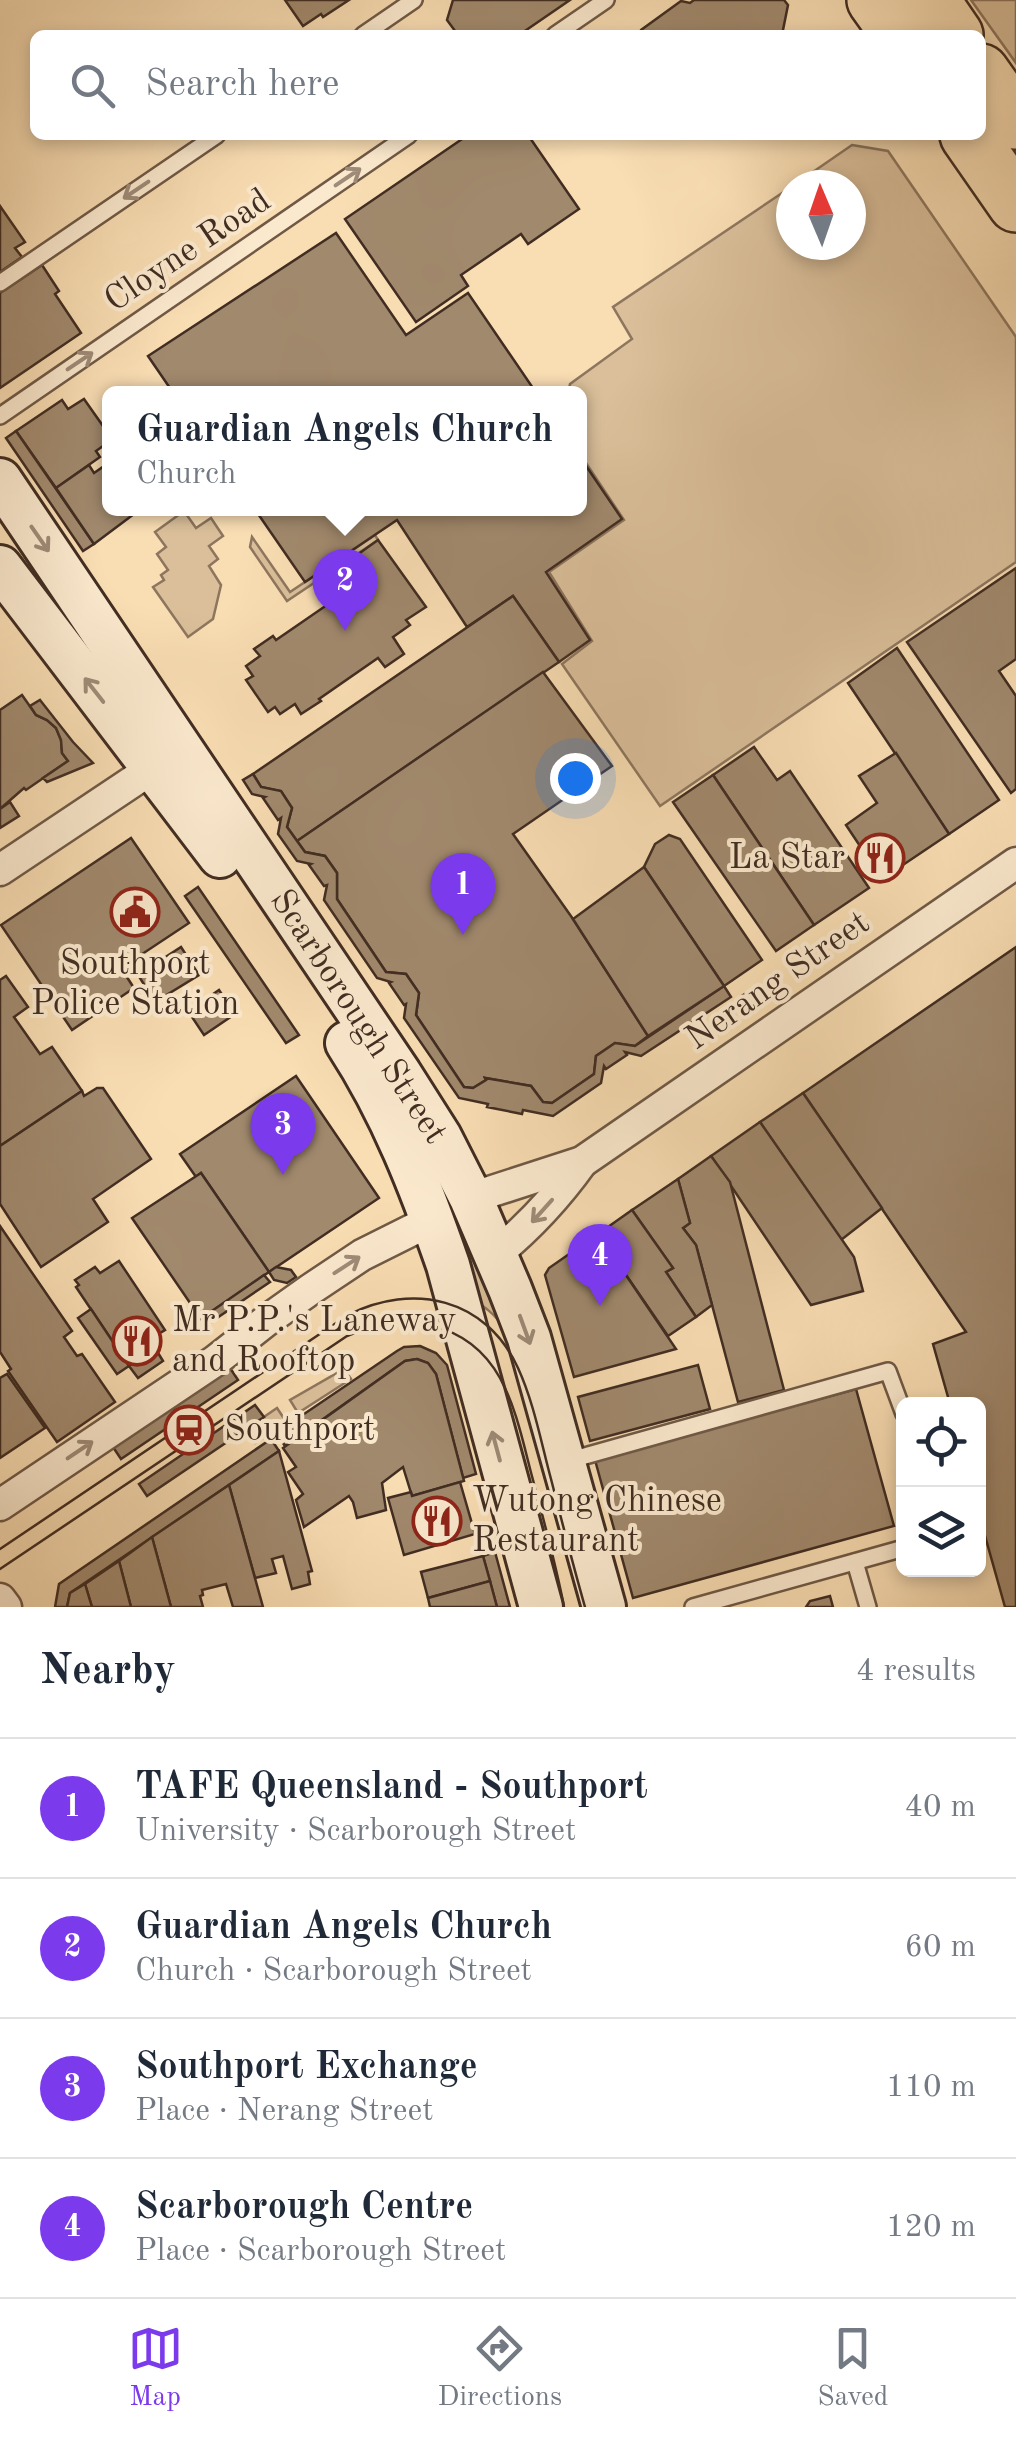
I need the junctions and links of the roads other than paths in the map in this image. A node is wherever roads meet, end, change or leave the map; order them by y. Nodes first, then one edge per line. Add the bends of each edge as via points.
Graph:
1 (414, 0) edge
2 (606, 0) edge
3 (876, 0) edge
4 (930, 0) edge
5 (370, 30) edge
6 (562, 30) edge
7 (897, 30) edge
8 (951, 30) edge
9 (986, 79) edge
10 (1016, 121) edge
11 (210, 140) edge
12 (402, 140) edge
13 (971, 140) edge
14 (1016, 204) edge
15 (0, 284) edge
16 (0, 416) edge
17 (0, 480) edge
18 (0, 567) edge
19 (166, 759) junction
20 (1016, 862) edge
21 (0, 870) edge
22 (582, 1162) junction
23 (471, 1198) junction
24 (432, 1220) junction
25 (496, 1254) junction
26 (898, 1397) edge
27 (564, 1462) junction
28 (0, 1505) edge
29 (896, 1550) edge
30 (855, 1562) junction
31 (0, 1599) edge
32 (6, 1607) edge
33 (541, 1607) edge
34 (604, 1607) edge
35 (693, 1607) edge
36 (868, 1607) edge

1 - 5 lane
2 - 6 lane
3 - 7 highway
4 - 8 highway
9 - 10 highway
11 -> 15 lane
16 -> 12 lane, Cloyne Road
13 - 14 highway
17 -> 19 main road, Scarborough Street via 80,596
19 -> 18 main road, Scarborough Street
19 - 21 street
19 - 23 main road, Scarborough Street via 418,1101
19 - 24 main road, Scarborough Street via 208,839 359,1062 397,1132
20 - 22 street, Nerang Street
22 - 23 street, Nerang Street
22 -> 25 street, Nerang Street
23 - 25 main road, Scarborough Street
28 -> 24 street via 311,1289
33 -> 24 main road, Scarborough Street
25 -> 27 main road, Scarborough Street via 529,1338
26 - 27 lane via 888,1371
27 - 34 main road, Scarborough Street
29 - 30 lane
30 - 35 lane
30 - 36 lane
31 - 32 street

